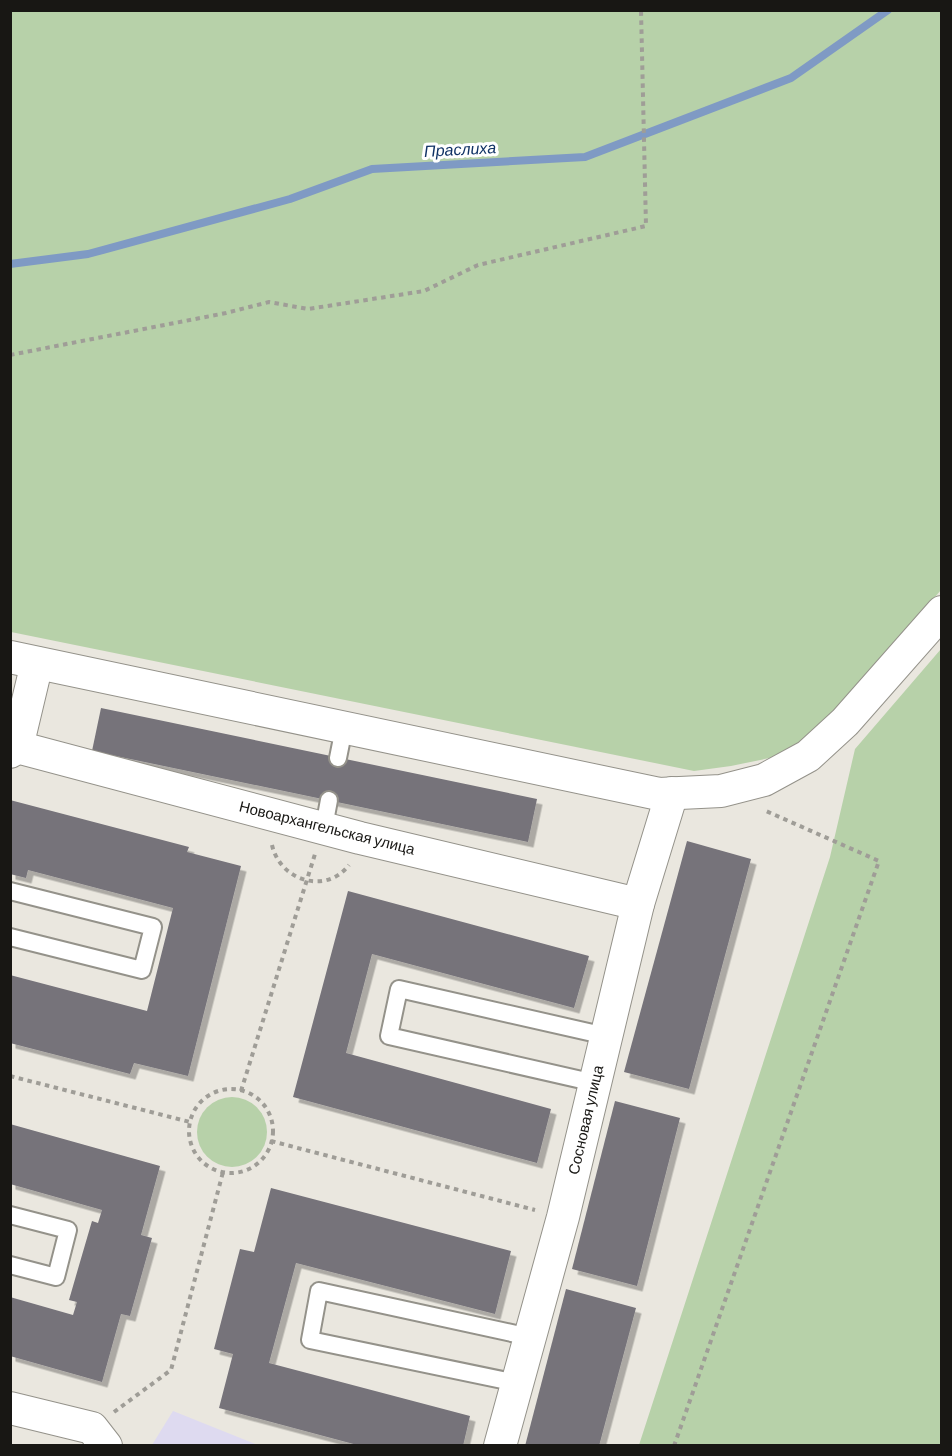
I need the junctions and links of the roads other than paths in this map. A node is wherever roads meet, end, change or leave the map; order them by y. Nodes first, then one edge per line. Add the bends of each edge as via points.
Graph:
1 (942, 612) edge
2 (24, 660) edge
3 (344, 728) junction
4 (14, 749) edge
5 (338, 758) dead end
6 (672, 794) junction
7 (10, 891) edge
8 (638, 903) junction
9 (10, 937) edge
10 (606, 1036) junction
11 (595, 1083) junction
12 (10, 1215) edge
13 (10, 1265) edge
14 (530, 1337) junction
15 (517, 1383) junction
16 (10, 1408) edge
17 (99, 1437) edge
18 (500, 1446) edge

1 - 6 street via 845,722 808,756 764,780 721,791
2 - 3 street
2 - 4 street
3 - 5 lane
3 - 6 street
4 - 8 street, Новоархангельская улица via 277,816 326,814 360,838
6 - 8 street, Сосновая улица
7 - 9 lane via 153,927 142,970
8 - 10 street, Сосновая улица
10 - 11 street, Сосновая улица
10 - 11 lane via 399,989 389,1036
11 - 14 street, Сосновая улица
12 - 13 lane via 68,1230 56,1277
14 - 15 street, Сосновая улица
14 - 15 lane via 320,1291 310,1340
15 - 18 street, Сосновая улица
16 - 17 street

